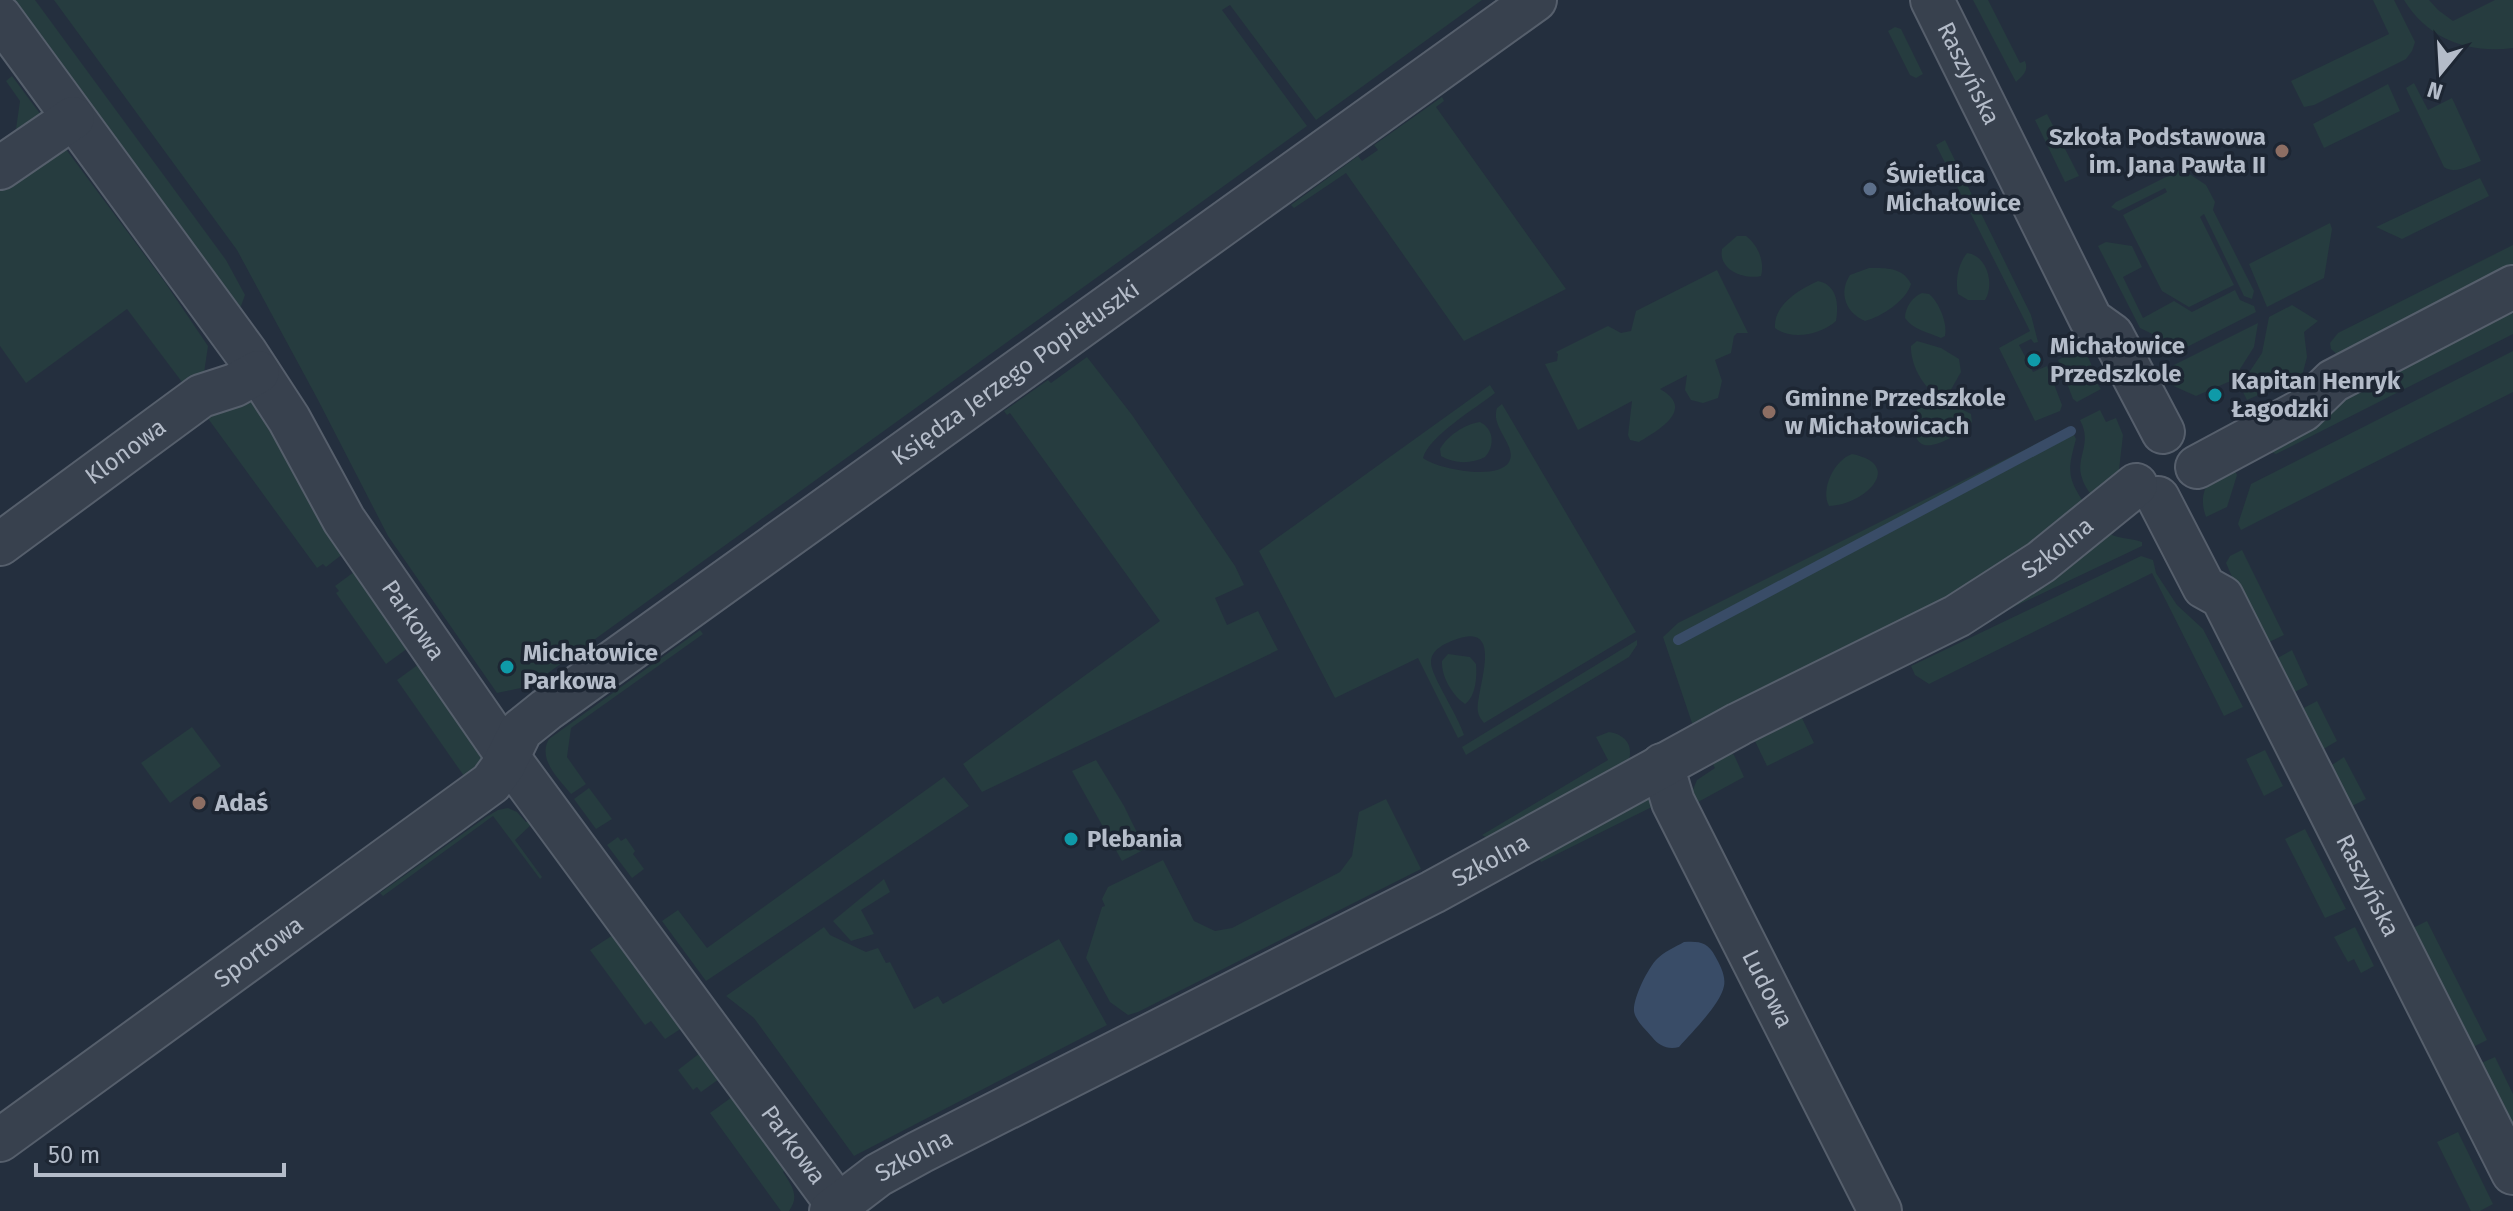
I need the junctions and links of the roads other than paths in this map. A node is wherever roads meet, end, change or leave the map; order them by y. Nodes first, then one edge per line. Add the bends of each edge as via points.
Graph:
1 (1535, 0) edge
2 (1932, 0) edge
3 (0, 17) edge
4 (73, 118) junction
5 (0, 168) edge
6 (2513, 287) edge
7 (258, 372) junction
8 (2166, 464) junction
9 (0, 544) edge
10 (508, 757) junction
11 (1662, 765) junction
12 (0, 1140) edge
13 (2513, 1173) edge
14 (837, 1209) edge
15 (1880, 1211) edge

1 - 10 street, Księdza Jerzego Popiełuszki via 546,710 521,730
2 - 8 street, Raszyńska via 2091,320 2088,338 2112,395
3 - 4 street, Parkowa
4 - 5 street
4 - 7 street, Parkowa
6 - 8 street, Szkolna via 2333,381 2294,387
7 - 9 street, Klonowa via 201,396
7 - 10 street, Parkowa via 344,520
8 - 11 street, Szkolna via 2041,562 1957,616
8 - 13 street, Raszyńska via 2204,587 2222,597
10 - 12 street, Sportowa via 491,783
10 - 14 street, Parkowa
11 - 14 street, Szkolna via 1433,892 920,1152 878,1175
11 - 15 street, Ludowa via 1673,802

